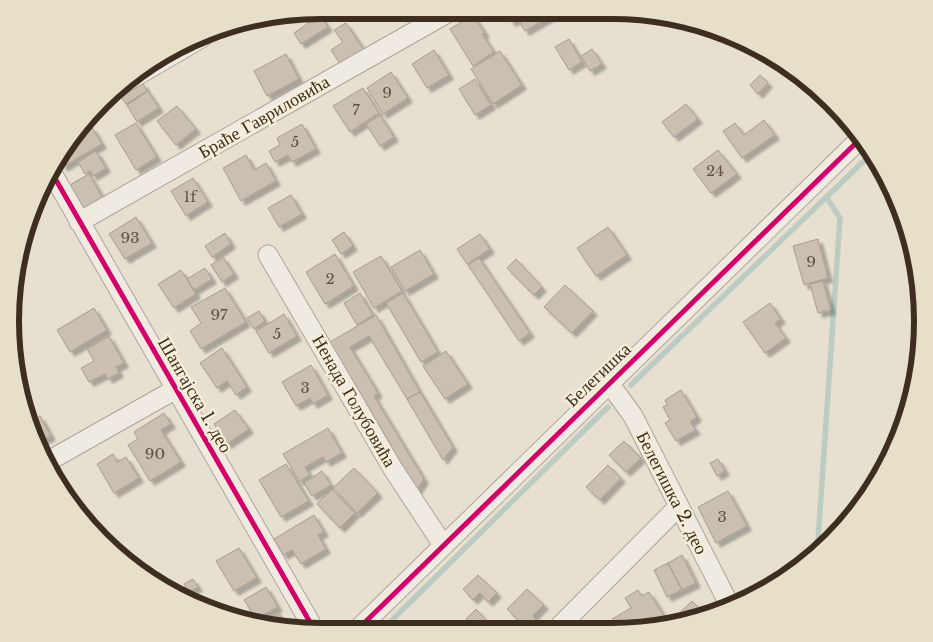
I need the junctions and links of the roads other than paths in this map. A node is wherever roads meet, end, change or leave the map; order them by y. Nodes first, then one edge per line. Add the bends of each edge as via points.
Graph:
1 (438, 19) edge
2 (856, 143) edge
3 (55, 178) edge
4 (79, 222) junction
5 (268, 255) dead end
6 (609, 383) junction
7 (176, 389) junction
8 (52, 459) edge
9 (678, 507) junction
10 (443, 545) junction
11 (727, 600) edge
12 (310, 623) edge
13 (364, 623) edge
14 (563, 623) edge

1 - 4 street, Браће Гавриловића
2 - 6 street, Белегишка
3 - 4 street, Шангајска 1. део
4 - 7 street, Шангајска 1. део
5 - 10 street, Ненада Голубовића via 393,469
6 - 9 street, Белегишка 2. део via 633,416
6 - 10 street, Белегишка
7 - 8 street
7 - 12 street, Шангајска 1. део
9 - 11 street, Белегишка 2. део
9 - 14 street
10 - 13 street, Белегишка

